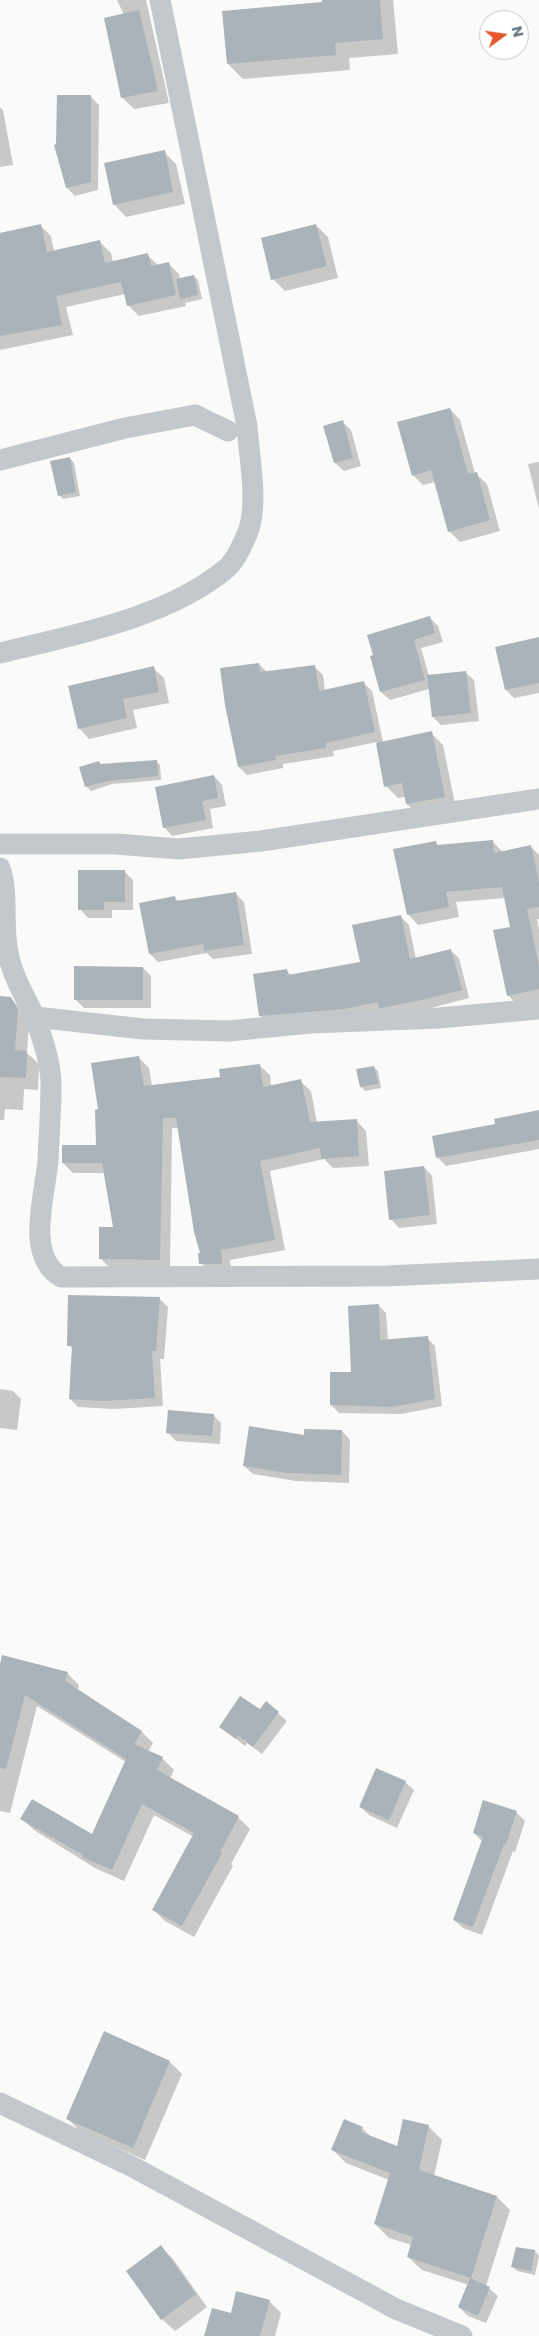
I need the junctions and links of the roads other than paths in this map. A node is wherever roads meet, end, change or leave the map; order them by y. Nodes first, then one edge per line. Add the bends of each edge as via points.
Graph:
1 (160, 0) edge
2 (228, 431) dead end
3 (0, 460) edge
4 (0, 652) edge
5 (539, 799) edge
6 (0, 844) edge
7 (0, 868) edge
8 (3, 912) edge
9 (4, 951) edge
10 (539, 1009) edge
11 (36, 1017) junction
12 (539, 1269) edge
13 (0, 2103) edge
14 (462, 2336) edge

1 - 4 street via 247,426 252,489 249,528 228,567 185,597 110,626
2 - 3 street via 195,415 125,428
5 - 6 street via 179,849 116,844
7 - 8 street via 5,889
8 - 9 street
9 - 11 street
10 - 11 street via 229,1031 143,1029
11 - 12 street via 51,1082 48,1162 40,1226 42,1247 50,1268 61,1277 386,1276
13 - 14 street via 131,2166 396,2309

